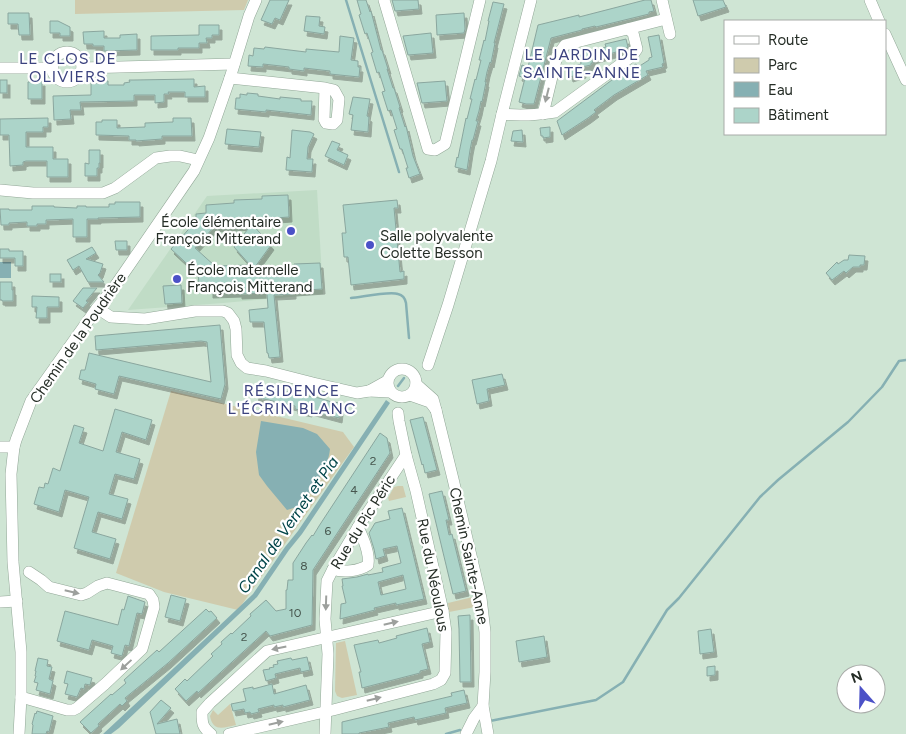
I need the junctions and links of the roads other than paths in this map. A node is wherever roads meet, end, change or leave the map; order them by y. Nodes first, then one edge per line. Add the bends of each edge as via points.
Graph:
1 (256, 0) edge
2 (384, 0) edge
3 (480, 0) edge
4 (531, 0) edge
5 (662, 0) edge
6 (870, 0) edge
7 (666, 19) junction
8 (879, 20) edge
9 (628, 29) junction
10 (670, 34) dead end
11 (886, 36) edge
12 (234, 64) junction
13 (0, 68) edge
14 (53, 68) junction
15 (82, 68) junction
16 (230, 78) junction
17 (906, 80) edge
18 (325, 88) dead end
19 (502, 114) junction
20 (543, 114) junction
21 (198, 160) junction
22 (0, 190) edge
23 (97, 308) junction
24 (414, 378) junction
25 (397, 392) junction
26 (436, 410) junction
27 (0, 447) edge
28 (14, 447) junction
29 (406, 455) junction
30 (397, 468) junction
31 (412, 476) junction
32 (358, 527) junction
33 (333, 569) junction
34 (29, 572) dead end
35 (17, 601) junction
36 (0, 602) edge
37 (443, 611) junction
38 (327, 638) junction
39 (21, 697) junction
40 (483, 706) junction
41 (326, 711) junction
42 (19, 734) edge
43 (210, 734) edge
44 (229, 734) edge
45 (326, 734) edge
46 (466, 734) edge
47 (488, 734) edge

1 - 12 street, Chemin de la Poudrière
2 - 3 street via 428,149 435,150 445,144
4 - 19 street
5 - 7 street
6 - 8 street
7 - 9 street
7 - 10 street
9 -> 20 street via 565,45 557,56
9 - 20 street via 633,33 637,49 632,56 555,112
11 - 17 street
12 - 15 street
12 - 16 street, Chemin de la Poudrière
13 - 14 street
14 - 15 street via 56,77 65,82 78,77
14 - 15 street via 55,59 68,52 80,59
16 - 18 street
16 - 21 street, Chemin de la Poudrière
19 - 20 street
19 - 24 street via 448,305 428,365 423,375
21 - 22 street via 180,156 156,158 103,193
21 - 23 street, Chemin de la Poudrière via 194,171
23 - 25 street via 110,317 144,319 195,311 223,311 234,321 237,355 247,368 357,393
23 - 28 street, Chemin de la Poudrière via 31,401
24 - 25 street via 414,390
24 - 25 street via 401,369 392,372
24 - 26 street, Chemin Sainte-Anne via 432,399
25 - 26 street via 430,402
25 - 29 street, Rue du Néoulous
26 - 40 street, Chemin Sainte-Anne via 481,598 485,632
27 - 28 street
28 - 35 street, Chemin de la Poudrière via 11,474
29 - 30 street, Rue du Pic Péric
29 - 31 street, Rue du Néoulous
30 - 31 street
30 - 32 street, Rue du Pic Péric
31 - 37 street, Rue du Néoulous
32 - 33 street, Rue du Pic Péric
32 - 33 street via 368,565 340,572
33 -> 38 street, Rue du Pic Péric via 327,581
34 -> 39 street via 49,587 80,594 107,583 149,594 154,607 142,649 77,708 67,710
35 - 36 street
35 - 39 street, Chemin de la Poudrière
38 -> 37 street
41 -> 37 street, Rue du Néoulous via 441,680 445,673
38 - 41 street, Rue du Pic Péric
38 -> 43 street via 262,654 202,712 204,729
39 - 42 street, Chemin de la Poudrière
40 - 46 street
40 - 47 street, Chemin Sainte-Anne
44 -> 41 street, Rue du Néoulous
41 - 45 street, Rue du Pic Péric

